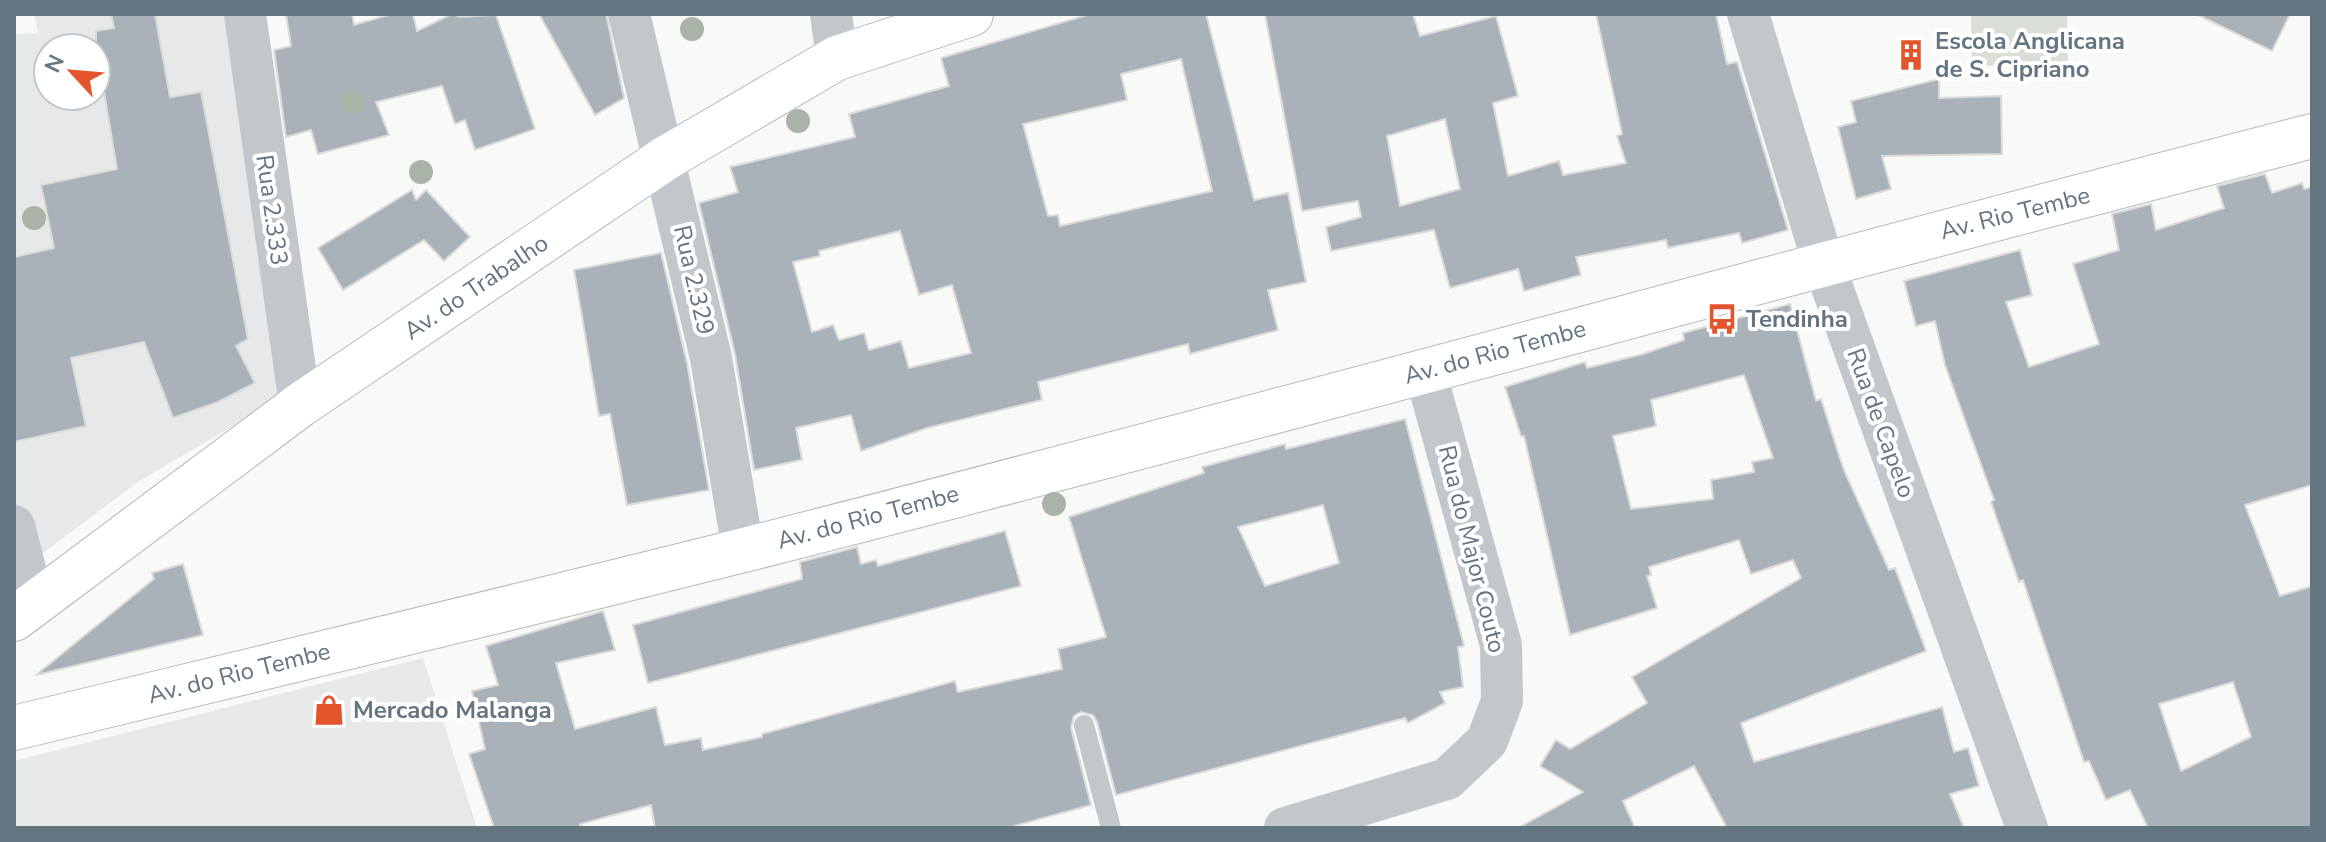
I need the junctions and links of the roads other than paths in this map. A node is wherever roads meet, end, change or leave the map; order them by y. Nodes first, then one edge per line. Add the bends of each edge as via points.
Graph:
1 (245, 14) edge
2 (629, 14) edge
3 (831, 14) edge
4 (971, 14) edge
5 (1748, 14) edge
6 (837, 58) junction
7 (2312, 136) edge
8 (666, 158) junction
9 (1823, 262) junction
10 (1719, 291) joint
11 (1425, 371) junction
12 (300, 405) junction
13 (14, 526) edge
14 (743, 550) junction
15 (24, 612) edge
16 (1084, 725) dead end
17 (14, 728) edge
18 (1111, 828) edge
19 (1285, 828) edge
20 (2027, 828) edge

1 - 12 street, Rua 2.333
2 - 8 street, Rua 2.329
3 - 6 street
4 - 6 main road, Av. do Trabalho
5 - 9 street, Rua de Capelo
6 - 8 main road, Av. do Trabalho
7 - 9 main road, Av. Rio Tembe
8 - 12 main road, Av. do Trabalho
8 - 14 street, Rua 2.329 via 711,358
9 - 10 main road, Av. Rio Tembe
9 - 20 street, Rua de Capelo
10 - 11 main road, Av. do Rio Tembe
11 - 14 main road, Av. do Rio Tembe
11 - 19 street, Rua do Major Couto via 1501,645 1502,701 1487,741 1447,779
12 - 15 main road, Av. do Trabalho
13 - 15 street
14 - 17 main road, Av. do Rio Tembe
16 - 18 lane

